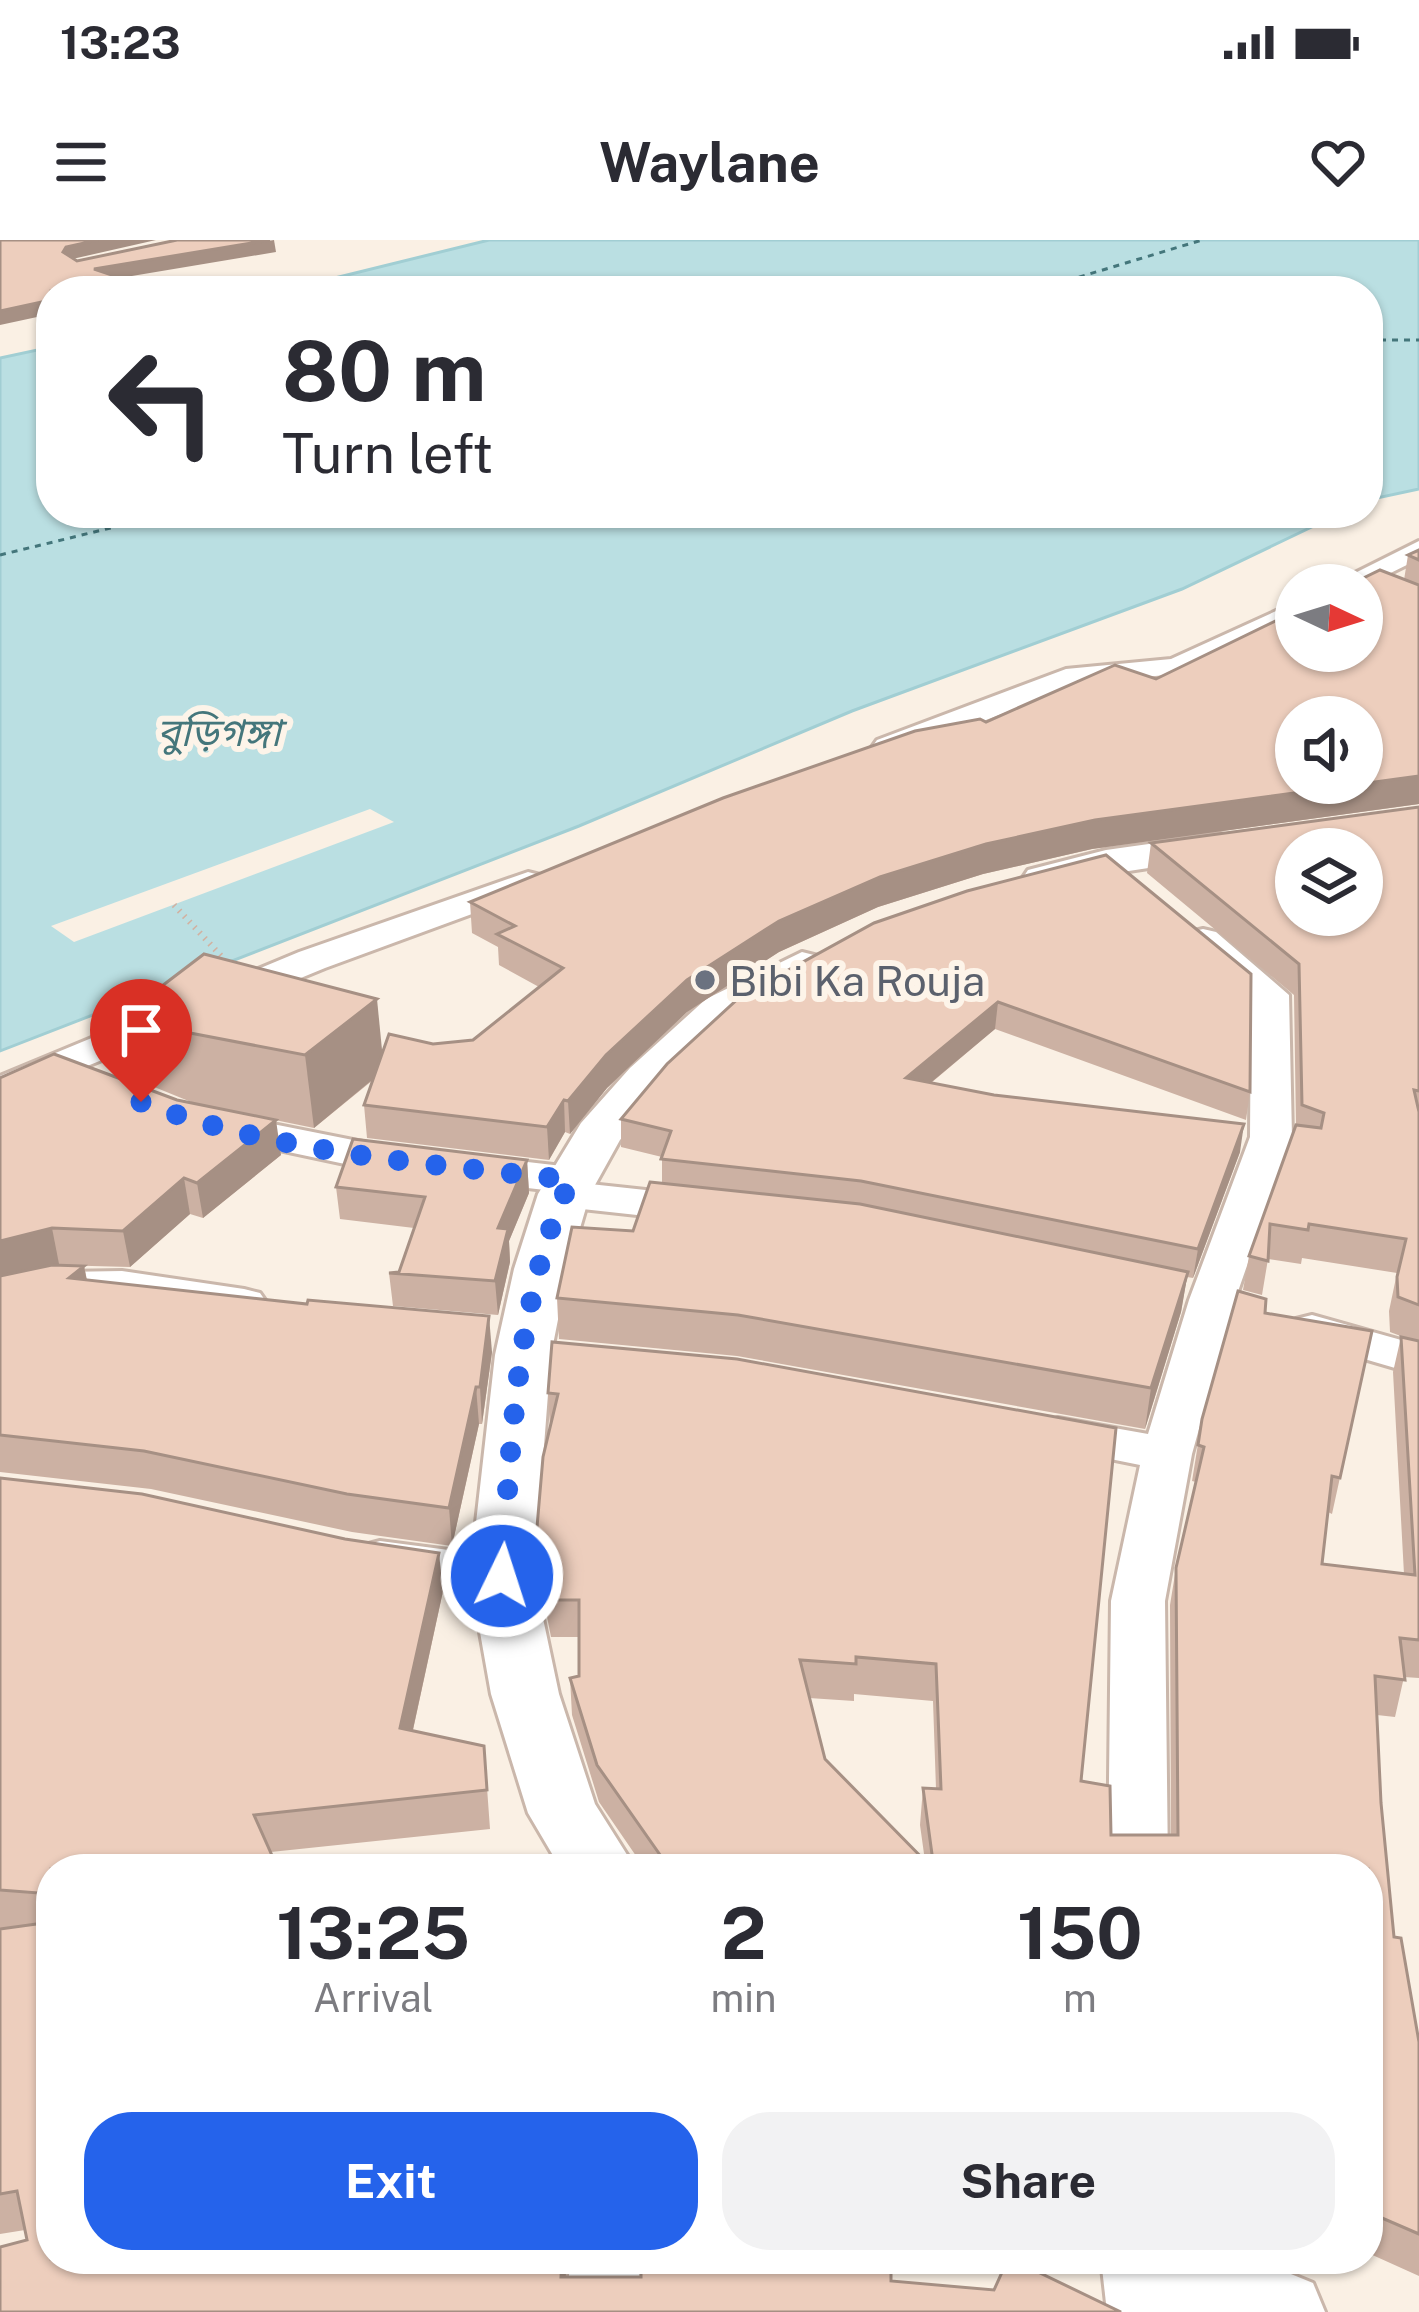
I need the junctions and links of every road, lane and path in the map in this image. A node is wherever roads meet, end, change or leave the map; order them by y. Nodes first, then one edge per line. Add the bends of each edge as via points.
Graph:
1 (1419, 549) edge
2 (1383, 566) edge
3 (1383, 589) edge
4 (1399, 593) edge
5 (1275, 621) edge
6 (860, 758) edge
7 (1264, 840) edge
8 (1106, 862) junction
9 (554, 873) edge
10 (994, 892) edge
11 (174, 904) dead end
12 (836, 946) edge
13 (249, 986) junction
14 (57, 1068) junction
15 (99, 1085) edge
16 (0, 1090) edge
17 (184, 1118) edge
18 (567, 1187) junction
19 (746, 1214) edge
20 (1190, 1295) junction
21 (0, 1297) edge
22 (292, 1313) edge
23 (1419, 1360) edge
24 (1009, 1424) edge
25 (1167, 1454) junction
26 (329, 1549) edge
27 (502, 1576) junction
28 (590, 1854) edge
29 (1138, 1854) edge
30 (604, 2274) edge
31 (1145, 2274) edge
32 (1190, 2274) edge
33 (603, 2312) edge
34 (1150, 2312) edge
35 (1282, 2312) edge

1 - 2 street
3 - 4 street
5 - 6 street via 1177,667 1076,674
7 - 8 street
8 - 10 street
8 - 20 street via 1270,995 1271,1137
9 - 13 street
11 - 13 path
12 - 18 street via 722,1009 647,1078
13 - 14 street
14 - 15 street
14 - 16 street
17 - 18 street
18 - 19 street
18 - 27 street via 525,1346
20 - 23 street
20 - 25 street
21 - 22 street via 59,1282 168,1287
24 - 25 street
25 - 29 street via 1138,1601
26 - 27 street
27 - 28 street via 525,1694 563,1813
30 - 33 street
31 - 34 street
32 - 35 street

